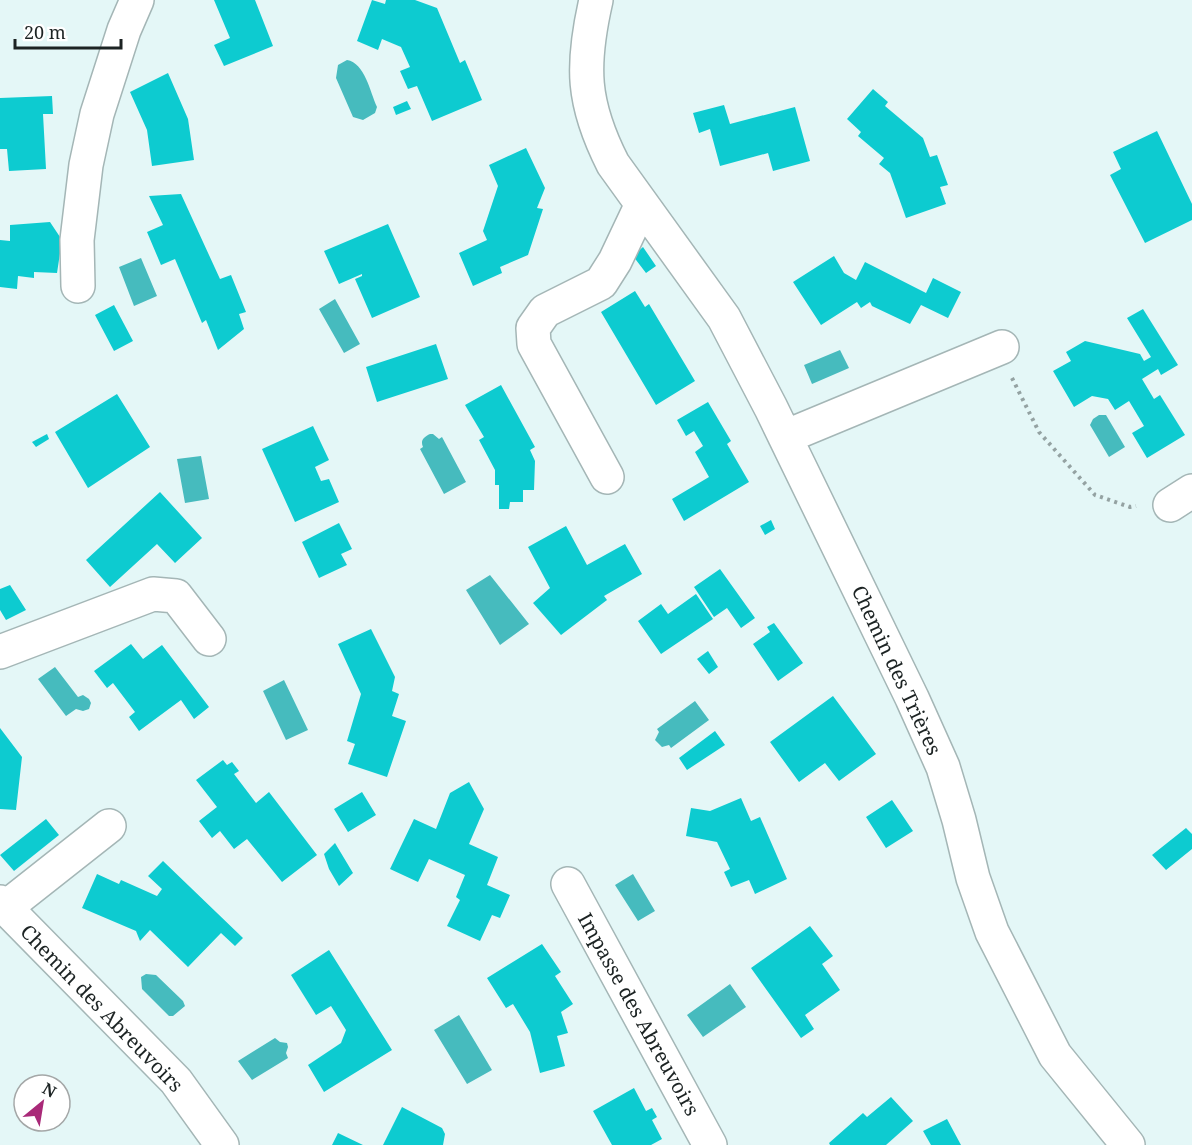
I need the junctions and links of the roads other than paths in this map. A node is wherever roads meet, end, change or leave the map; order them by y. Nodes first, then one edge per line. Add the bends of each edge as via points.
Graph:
1 (137, 0) edge
2 (596, 0) edge
3 (642, 204) junction
4 (78, 286) dead end
5 (1002, 346) road end
6 (785, 437) junction
7 (607, 477) dead end
8 (209, 639) dead end
9 (0, 652) edge
10 (109, 826) dead end
11 (568, 884) dead end
12 (3, 905) edge
13 (222, 1145) edge
14 (710, 1145) edge
15 (1128, 1145) edge

1 - 4 street via 97,114 86,165 77,240
2 - 3 street, Chemin des Trières via 586,73 593,121 608,153
3 - 6 street, Chemin des Trières via 723,318
3 - 7 street via 601,283 545,311 533,328 534,344
5 - 6 street
6 - 15 street, Chemin des Trières via 943,767 972,878 992,932 1055,1055
8 - 9 street via 176,597 153,594
10 - 12 street
11 - 14 street, Impasse des Abreuvoirs
12 - 13 street, Chemin des Abreuvoirs via 176,1081

